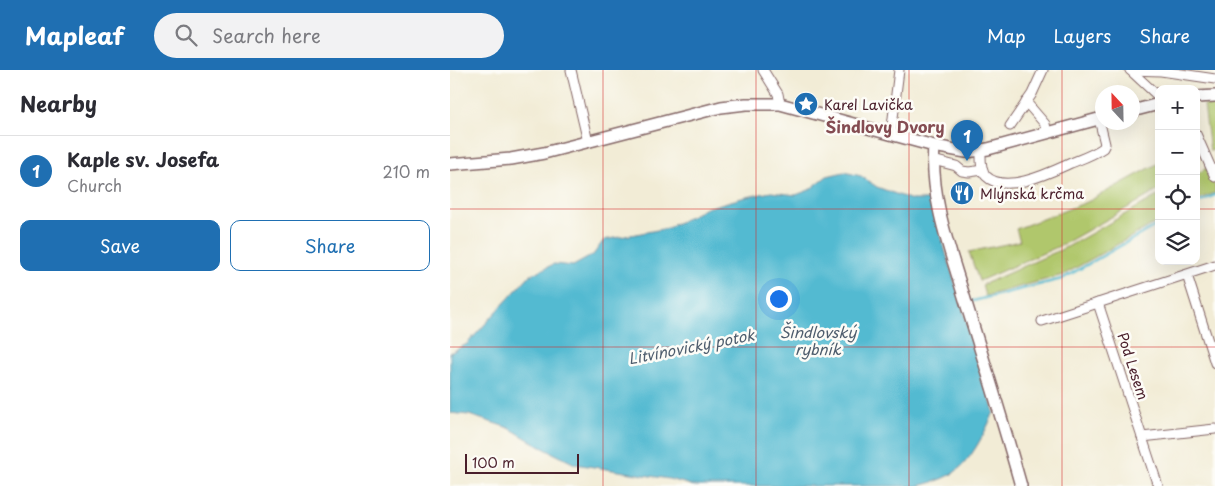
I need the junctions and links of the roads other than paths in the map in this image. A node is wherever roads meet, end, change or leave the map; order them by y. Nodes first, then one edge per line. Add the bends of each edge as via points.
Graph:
1 (571, 70) edge
2 (763, 70) edge
3 (899, 70) edge
4 (1043, 70) edge
5 (1130, 70) edge
6 (1215, 79) edge
7 (1155, 93) edge
8 (1215, 96) edge
9 (1200, 97) edge
10 (1026, 102) junction
11 (780, 104) junction
12 (1155, 105) edge
13 (1140, 109) edge
14 (1095, 121) edge
15 (1010, 126) dead end
16 (1103, 130) edge
17 (1047, 133) junction
18 (890, 134) junction
19 (588, 142) junction
20 (1200, 143) edge
21 (934, 146) junction
22 (982, 150) junction
23 (933, 160) junction
24 (450, 164) edge
25 (983, 170) junction
26 (1215, 177) edge
27 (1215, 265) edge
28 (1187, 275) junction
29 (1098, 303) junction
30 (1042, 321) dead end
31 (1215, 363) edge
32 (1215, 429) edge
33 (1142, 437) junction
34 (1021, 486) edge
35 (1158, 486) edge

1 - 19 street
2 - 11 street via 778,94
3 - 18 street
4 - 10 street
5 - 6 street
5 - 7 street
8 - 9 street
10 - 15 street
10 - 17 street via 1045,124
11 - 18 street
11 - 19 street via 721,107
12 - 13 street
14 - 17 street
16 - 25 street via 1105,144 1098,151 1028,180 994,181
17 - 22 street
18 - 21 street
19 - 24 street via 511,159
20 - 26 street
21 - 22 street via 966,152
21 - 23 street
22 - 25 street
23 - 25 street via 956,166 962,171
23 - 34 street via 934,192
27 - 28 street
28 - 29 street
28 - 31 street
29 - 30 street
29 - 33 street, Pod Lesem
32 - 33 street
33 - 35 street, Pod Lesem

